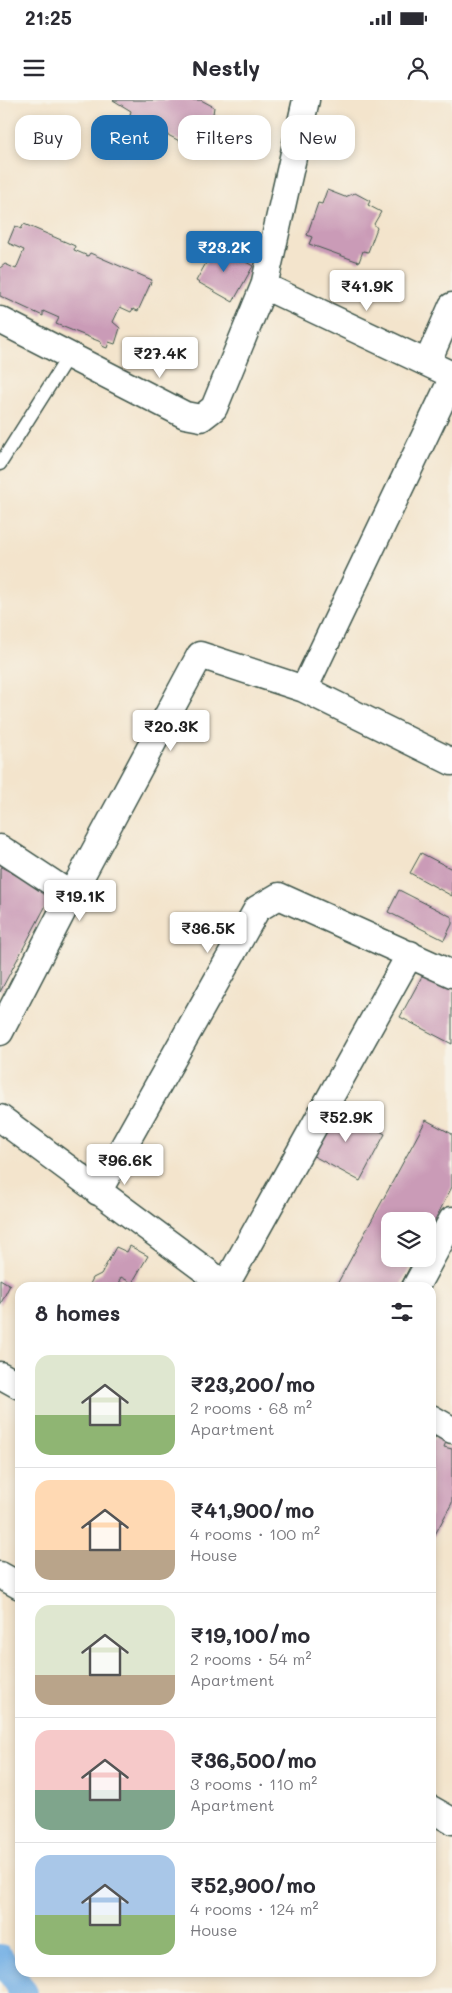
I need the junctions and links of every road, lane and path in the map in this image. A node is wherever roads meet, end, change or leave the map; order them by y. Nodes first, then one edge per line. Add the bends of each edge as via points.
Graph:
1 (306, 100) edge
2 (264, 286) junction
3 (452, 306) edge
4 (0, 320) edge
5 (70, 356) junction
6 (427, 363) junction
7 (452, 377) edge
8 (0, 464) edge
9 (304, 688) junction
10 (452, 762) edge
11 (0, 848) edge
12 (71, 895) junction
13 (410, 954) junction
14 (452, 974) edge
15 (0, 1032) edge
16 (0, 1118) edge
17 (98, 1192) junction
18 (452, 1220) edge
19 (219, 1282) edge
20 (229, 1282) edge
21 (418, 1282) edge
22 (0, 1375) edge
23 (15, 1383) edge
24 (436, 1421) edge
25 (452, 1430) edge
26 (0, 1575) edge
27 (15, 1583) edge
28 (436, 1812) edge
29 (452, 1820) edge

1 - 2 street
2 - 5 street via 214,408 201,418 185,415
2 - 6 street
3 - 6 street
4 - 5 street
5 - 8 lane
6 - 7 street
7 - 9 street
9 - 10 street
9 - 12 street via 200,655
11 - 12 street
12 - 15 street
13 - 14 street
13 - 17 street via 279,896 257,909
13 - 20 street
16 - 17 street
17 - 19 street
18 - 21 street
22 - 23 street
24 - 25 street
26 - 27 street
28 - 29 street

